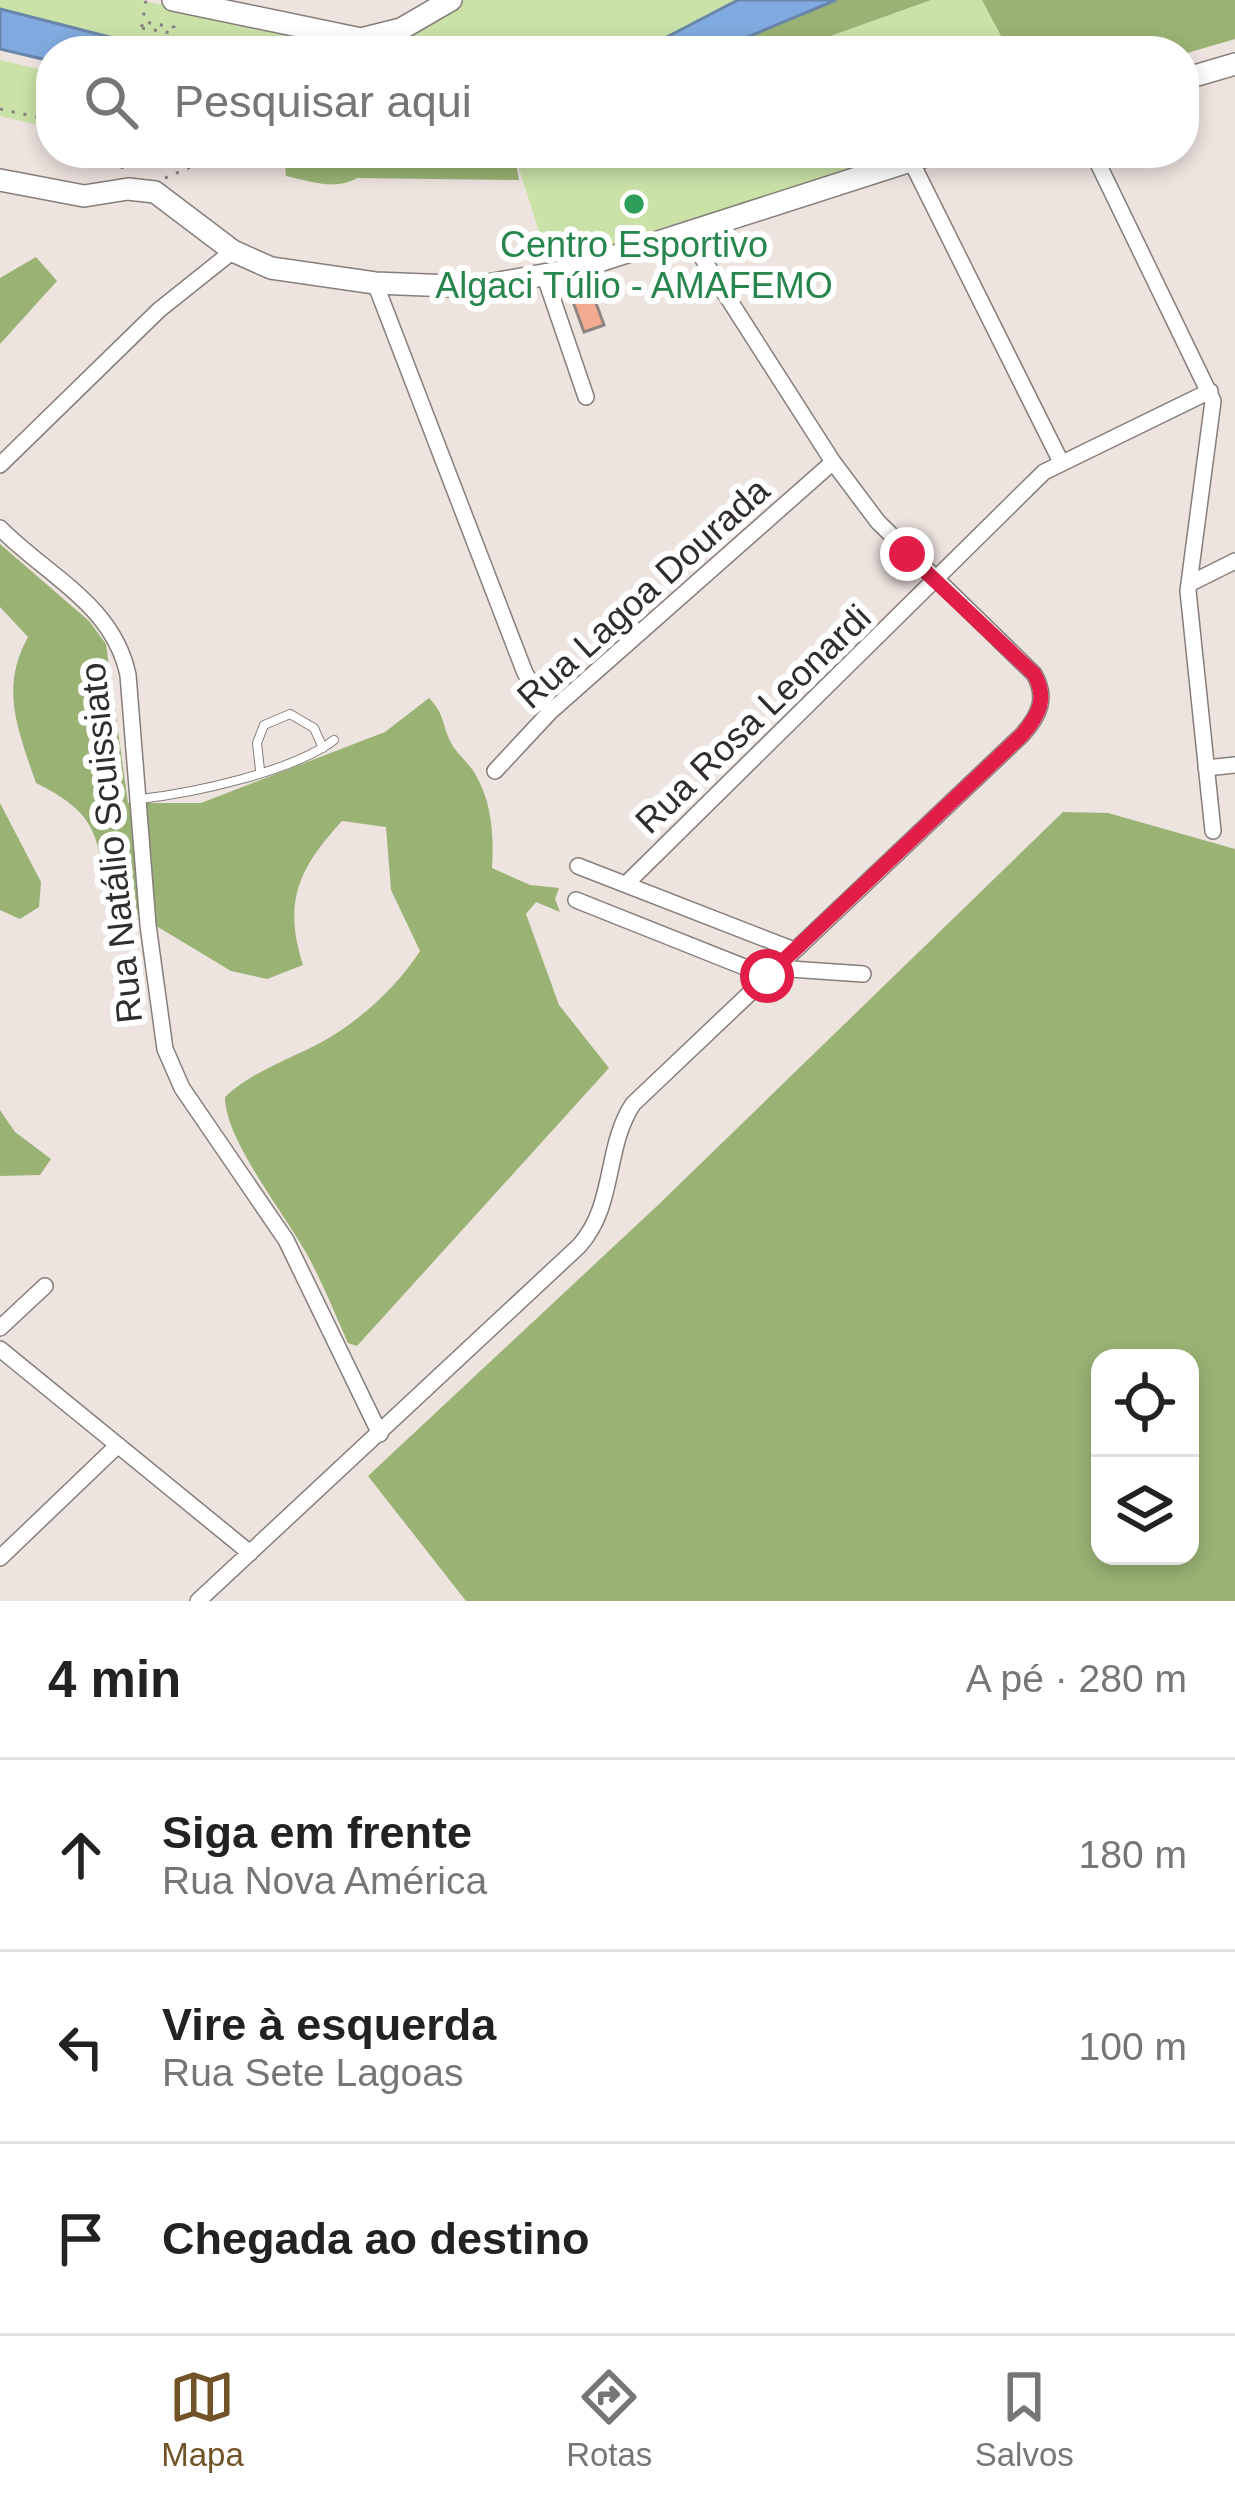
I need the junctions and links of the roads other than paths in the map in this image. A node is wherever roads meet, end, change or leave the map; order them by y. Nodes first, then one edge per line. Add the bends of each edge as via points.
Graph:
1 (173, 0) edge
2 (451, 0) edge
3 (265, 11) edge
4 (329, 36) edge
5 (378, 36) edge
6 (1235, 65) edge
7 (1199, 75) edge
8 (887, 168) edge
9 (915, 168) edge
10 (1100, 168) edge
11 (0, 180) edge
12 (687, 234) junction
13 (233, 251) junction
14 (544, 277) junction
15 (375, 284) junction
16 (1210, 392) junction
17 (586, 397) dead end
18 (1060, 460) junction
19 (833, 462) junction
20 (0, 465) edge
21 (0, 528) edge
22 (1235, 561) edge
23 (938, 582) junction
24 (1189, 584) junction
25 (550, 712) junction
26 (334, 740) dead end
27 (323, 748) junction
28 (1235, 765) edge
29 (1206, 769) junction
30 (260, 770) junction
31 (495, 771) dead end
32 (139, 799) junction
33 (1213, 831) dead end
34 (578, 866) dead end
35 (626, 884) junction
36 (576, 900) dead end
37 (713, 919) junction
38 (700, 949) junction
39 (794, 950) junction
40 (771, 972) junction
41 (863, 974) dead end
42 (45, 1286) dead end
43 (0, 1328) edge
44 (0, 1348) edge
45 (380, 1434) junction
46 (118, 1445) junction
47 (250, 1553) junction
48 (0, 1558) edge
49 (198, 1601) edge

1 - 3 street
2 - 5 street
3 - 4 street
6 - 7 street
8 - 12 street
9 - 18 street
10 - 16 street
11 - 13 street via 83,196 137,189 163,196
12 - 14 street
12 - 19 street
13 - 15 street via 271,268
13 - 20 street via 159,310
14 - 15 street via 477,287
14 - 17 street
15 - 25 street via 525,673
16 - 18 street, Rua Rosa Leonardi
16 - 24 street via 1214,425
18 - 23 street, Rua Rosa Leonardi
19 - 23 street via 894,541
19 - 25 street, Rua Lagoa Dourada
21 - 32 street, Rua Natálio Scuissiato via 113,631 128,675
22 - 24 street
23 - 35 street, Rua Rosa Leonardi
23 - 39 street via 1026,665 1042,698 1022,735
24 - 29 street
25 - 31 street, Rua Lagoa Dourada
26 - 27 lane
27 - 30 lane
27 - 30 lane via 314,728 290,714 264,725
28 - 29 street
29 - 33 street
30 - 32 lane via 222,786
32 - 45 street, Rua Natálio Scuissiato via 150,942 172,1069 286,1240
34 - 35 street
35 - 37 street
36 - 38 street
37 - 38 street
37 - 39 street
38 - 40 street
39 - 40 street
40 - 41 street
40 - 45 street via 633,1104 590,1234
42 - 43 street
44 - 46 street
45 - 47 street
46 - 47 street
46 - 48 street
47 - 49 street

